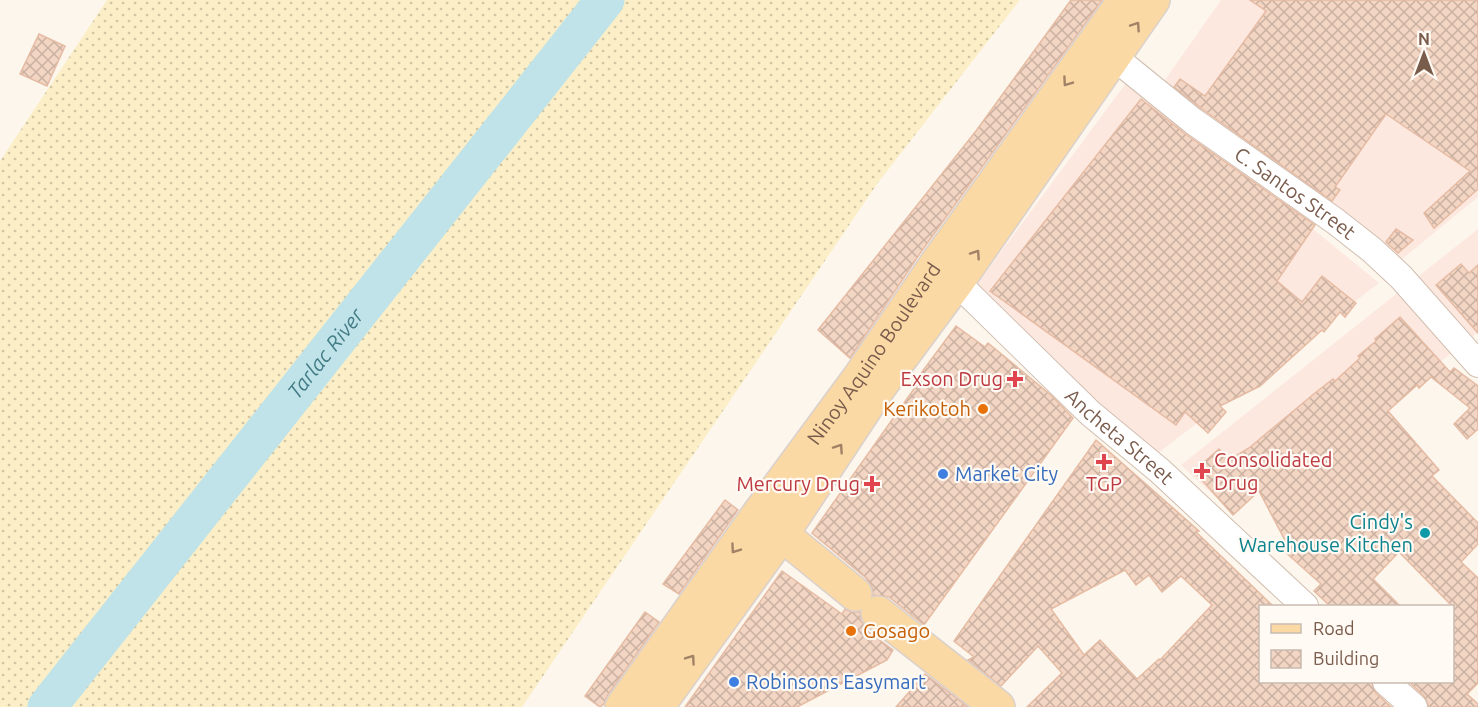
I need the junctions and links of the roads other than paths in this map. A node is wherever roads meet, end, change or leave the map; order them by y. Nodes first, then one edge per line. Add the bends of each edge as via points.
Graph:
1 (1125, 0) edge
2 (1154, 0) edge
3 (1105, 50) junction
4 (947, 272) junction
5 (1478, 364) edge
6 (770, 525) junction
7 (1304, 605) edge
8 (1388, 683) edge
9 (622, 707) edge
10 (657, 707) edge
11 (998, 707) edge
12 (1414, 707) edge

1 - 3 main road, Ninoy Aquino Boulevard
3 -> 2 main road, Ninoy Aquino Boulevard
3 - 4 main road, Ninoy Aquino Boulevard
3 - 5 street, C. Santos Street via 1193,121 1372,250
4 - 6 main road, Ninoy Aquino Boulevard via 859,378
4 - 7 street, Ancheta Street via 1090,413 1160,471
6 -> 9 main road, Ninoy Aquino Boulevard via 694,608
10 -> 6 main road, Ninoy Aquino Boulevard
6 - 11 main road
8 - 12 street

